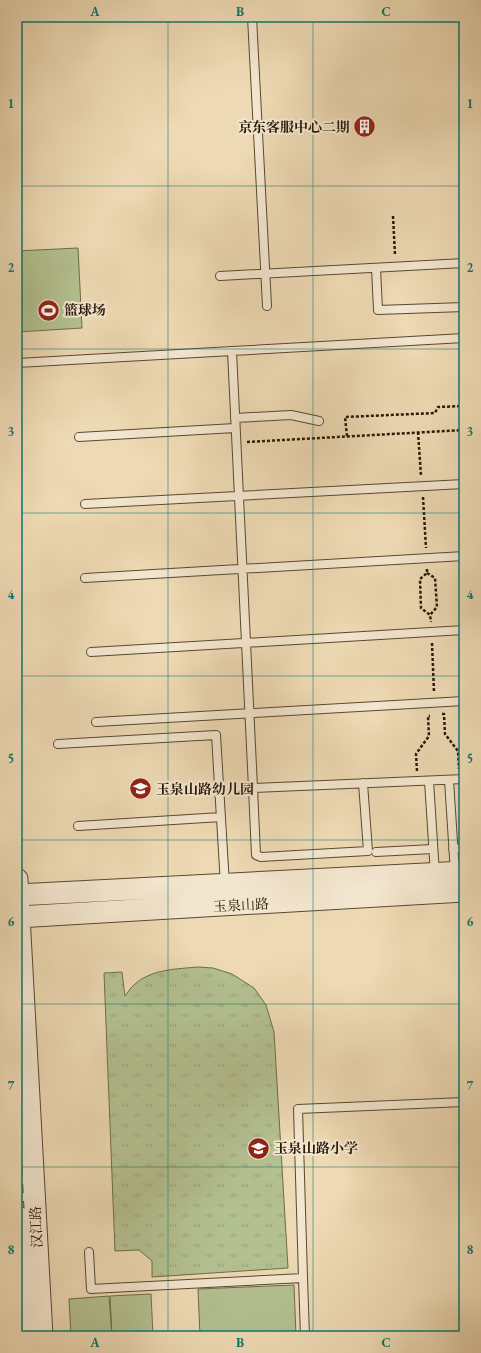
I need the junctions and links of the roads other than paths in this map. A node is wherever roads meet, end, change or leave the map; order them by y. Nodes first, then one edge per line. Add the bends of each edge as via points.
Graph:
1 (252, 17) edge
2 (464, 263) edge
3 (376, 268) junction
4 (264, 274) junction
5 (220, 276) dead end
6 (267, 306) dead end
7 (464, 307) edge
8 (464, 338) edge
9 (232, 352) junction
10 (17, 363) edge
11 (235, 418) junction
12 (320, 421) dead end
13 (235, 428) junction
14 (79, 437) dead end
15 (464, 484) edge
16 (239, 496) junction
17 (85, 504) dead end
18 (464, 556) edge
19 (242, 569) junction
20 (85, 578) dead end
21 (464, 630) edge
22 (246, 643) junction
23 (91, 652) dead end
24 (464, 701) edge
25 (249, 714) junction
26 (96, 722) dead end
27 (58, 744) dead end
28 (462, 779) edge
29 (449, 780) junction
30 (429, 781) junction
31 (363, 783) junction
32 (253, 788) junction
33 (221, 817) junction
34 (78, 826) dead end
35 (464, 848) edge
36 (433, 849) junction
37 (454, 849) junction
38 (376, 852) dead end
39 (449, 883) edge
40 (17, 890) edge
41 (226, 895) junction
42 (18, 917) edge
43 (464, 1102) edge
44 (25, 1188) edge
45 (17, 1216) edge
46 (89, 1252) dead end
47 (303, 1278) junction
48 (30, 1328) edge
49 (305, 1336) edge

1 - 4 lane
2 - 3 lane
3 - 4 lane
3 - 7 lane via 378,310
4 - 5 lane
4 - 6 lane
8 - 9 lane
9 - 10 lane
9 - 11 lane
11 - 12 lane via 291,415
11 - 13 lane
13 - 14 lane
13 - 16 lane
15 - 16 lane
16 - 17 lane
16 - 19 lane
18 - 19 lane
19 - 20 lane
19 - 22 lane
21 - 22 lane
22 - 23 lane
22 - 25 lane
24 - 25 lane
25 - 26 lane
25 - 32 lane
27 - 33 lane via 216,735
28 - 29 lane
29 - 30 lane
29 - 37 lane
30 - 31 lane
30 - 36 lane
31 - 32 lane
31 - 32 lane via 368,852 261,857 256,855
33 - 34 lane
33 - 41 lane
35 - 37 lane
36 - 38 lane
36 - 39 lane
37 - 39 lane
39 - 41 street, 玉泉山路
40 - 41 street, 玉泉山路
40 - 42 street, 汉江路
41 - 42 street, 玉泉山路
42 - 44 street, 汉江路
43 - 47 lane via 298,1109
44 - 48 street, 汉江路
45 - 48 street, 汉江路
46 - 47 lane via 91,1289
47 - 49 lane

